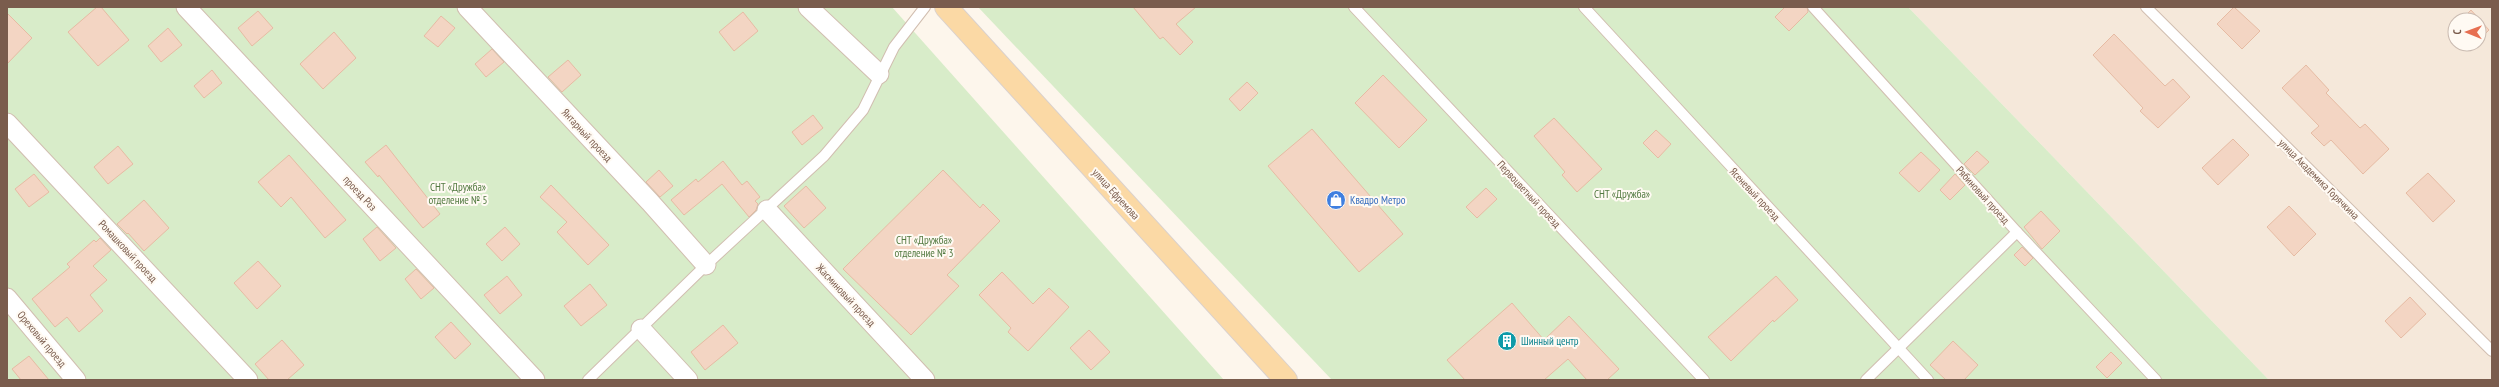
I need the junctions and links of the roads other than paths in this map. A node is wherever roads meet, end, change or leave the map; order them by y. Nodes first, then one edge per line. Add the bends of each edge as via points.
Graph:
1 (186, 7) edge
2 (467, 7) edge
3 (808, 7) edge
4 (925, 7) edge
5 (946, 7) edge
6 (1354, 7) edge
7 (1584, 7) edge
8 (1812, 7) edge
9 (2146, 7) edge
10 (879, 74) junction
11 (7, 123) edge
12 (766, 210) junction
13 (2017, 232) junction
14 (706, 265) junction
15 (7, 298) edge
16 (641, 329) junction
17 (1899, 350) junction
18 (2492, 351) edge
19 (76, 380) edge
20 (248, 380) edge
21 (535, 380) edge
22 (588, 380) edge
23 (688, 380) edge
24 (925, 380) edge
25 (1286, 380) edge
26 (1704, 380) edge
27 (1866, 380) edge
28 (1928, 380) edge
29 (2156, 380) edge

1 - 21 street, проезд Роз
2 - 14 street, Янтарный проезд
3 - 10 street
4 - 10 lane via 894,47
5 - 25 main road, улица Ефремова
6 - 26 lane, Первоцветный проезд
7 - 17 lane, Ясеневый проезд
8 - 13 lane, Рябиновый проезд
9 - 18 lane, улица Академика Горячкина
10 - 12 lane via 863,110 824,156
11 - 20 street, Ромашковый проезд
12 - 14 lane
12 - 24 street, Жасминовый проезд
13 - 17 lane
13 - 29 lane, Рябиновый проезд
14 - 16 lane
15 - 19 street, Ореховый проезд
16 - 22 lane
16 - 23 street
17 - 27 lane
17 - 28 lane, Ясеневый проезд

